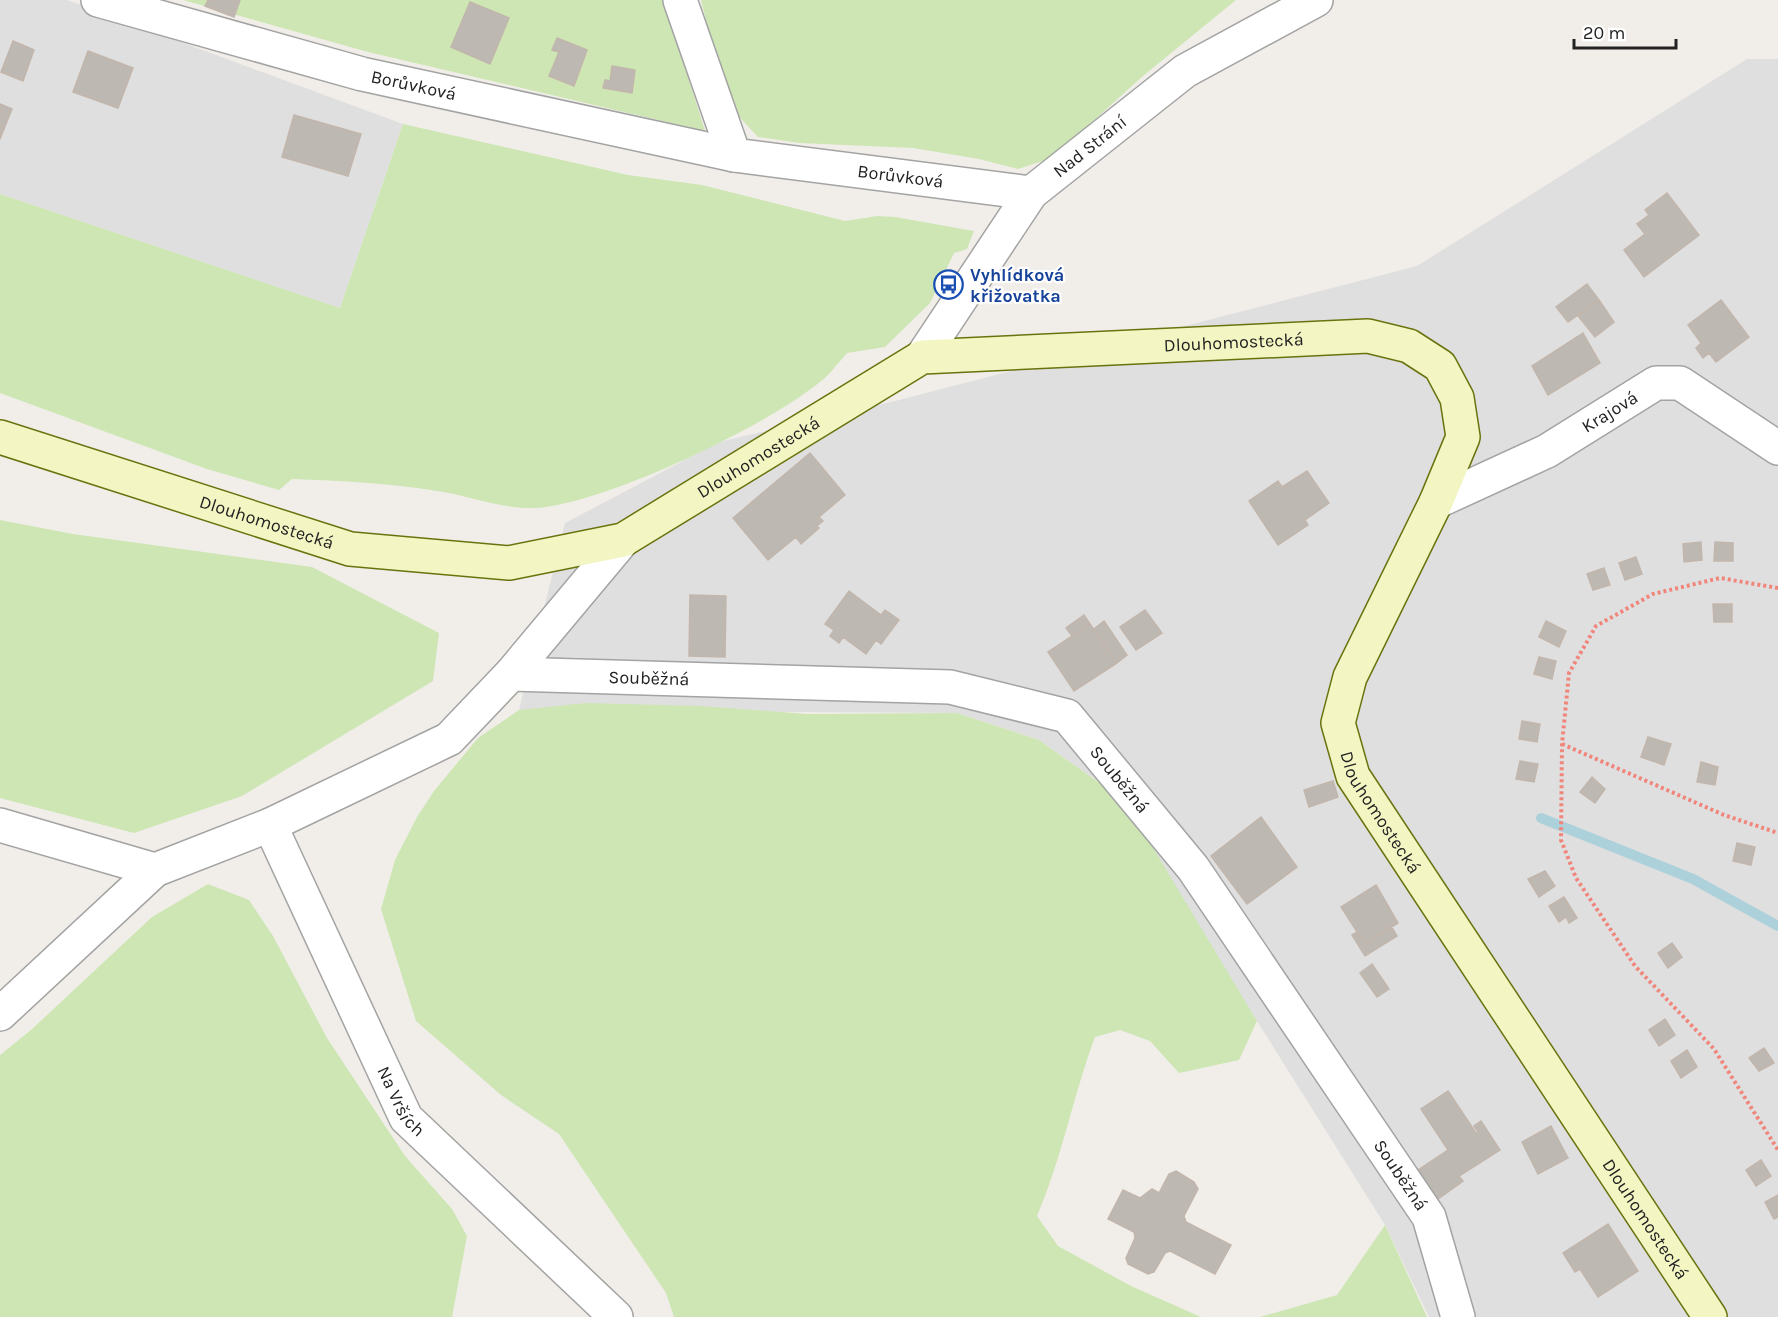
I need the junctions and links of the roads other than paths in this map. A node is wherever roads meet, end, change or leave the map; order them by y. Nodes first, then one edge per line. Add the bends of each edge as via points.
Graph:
1 (98, 0) edge
2 (680, 0) edge
3 (1316, 0) edge
4 (734, 155) junction
5 (1031, 193) junction
6 (922, 357) junction
7 (0, 437) edge
8 (1778, 448) edge
9 (1436, 502) junction
10 (623, 540) junction
11 (511, 674) junction
12 (0, 825) edge
13 (270, 825) junction
14 (155, 870) junction
15 (0, 1014) edge
16 (616, 1317) edge
17 (1458, 1317) edge
18 (1710, 1317) edge

1 - 4 street, Borůvková via 362,74
2 - 4 street
3 - 5 street, Nad Strání via 1185,71
4 - 5 street, Borůvková
5 - 6 street, Nad Strání
6 - 9 street, Dlouhomostecká via 1368,336 1409,346 1440,366 1458,398 1463,437
6 - 10 street, Dlouhomostecká
7 - 10 street, Dlouhomostecká via 350,549 509,563
8 - 9 street, Krajová via 1680,383 1656,383 1547,452
9 - 18 street, Dlouhomostecká via 1350,677 1338,723 1353,776
10 - 11 street
11 - 13 street via 449,739
11 - 17 street, Souběžná via 950,687 1067,716 1193,868 1429,1217
12 - 14 street
13 - 14 street
13 - 16 street, Na Vrších via 406,1118
14 - 15 street

